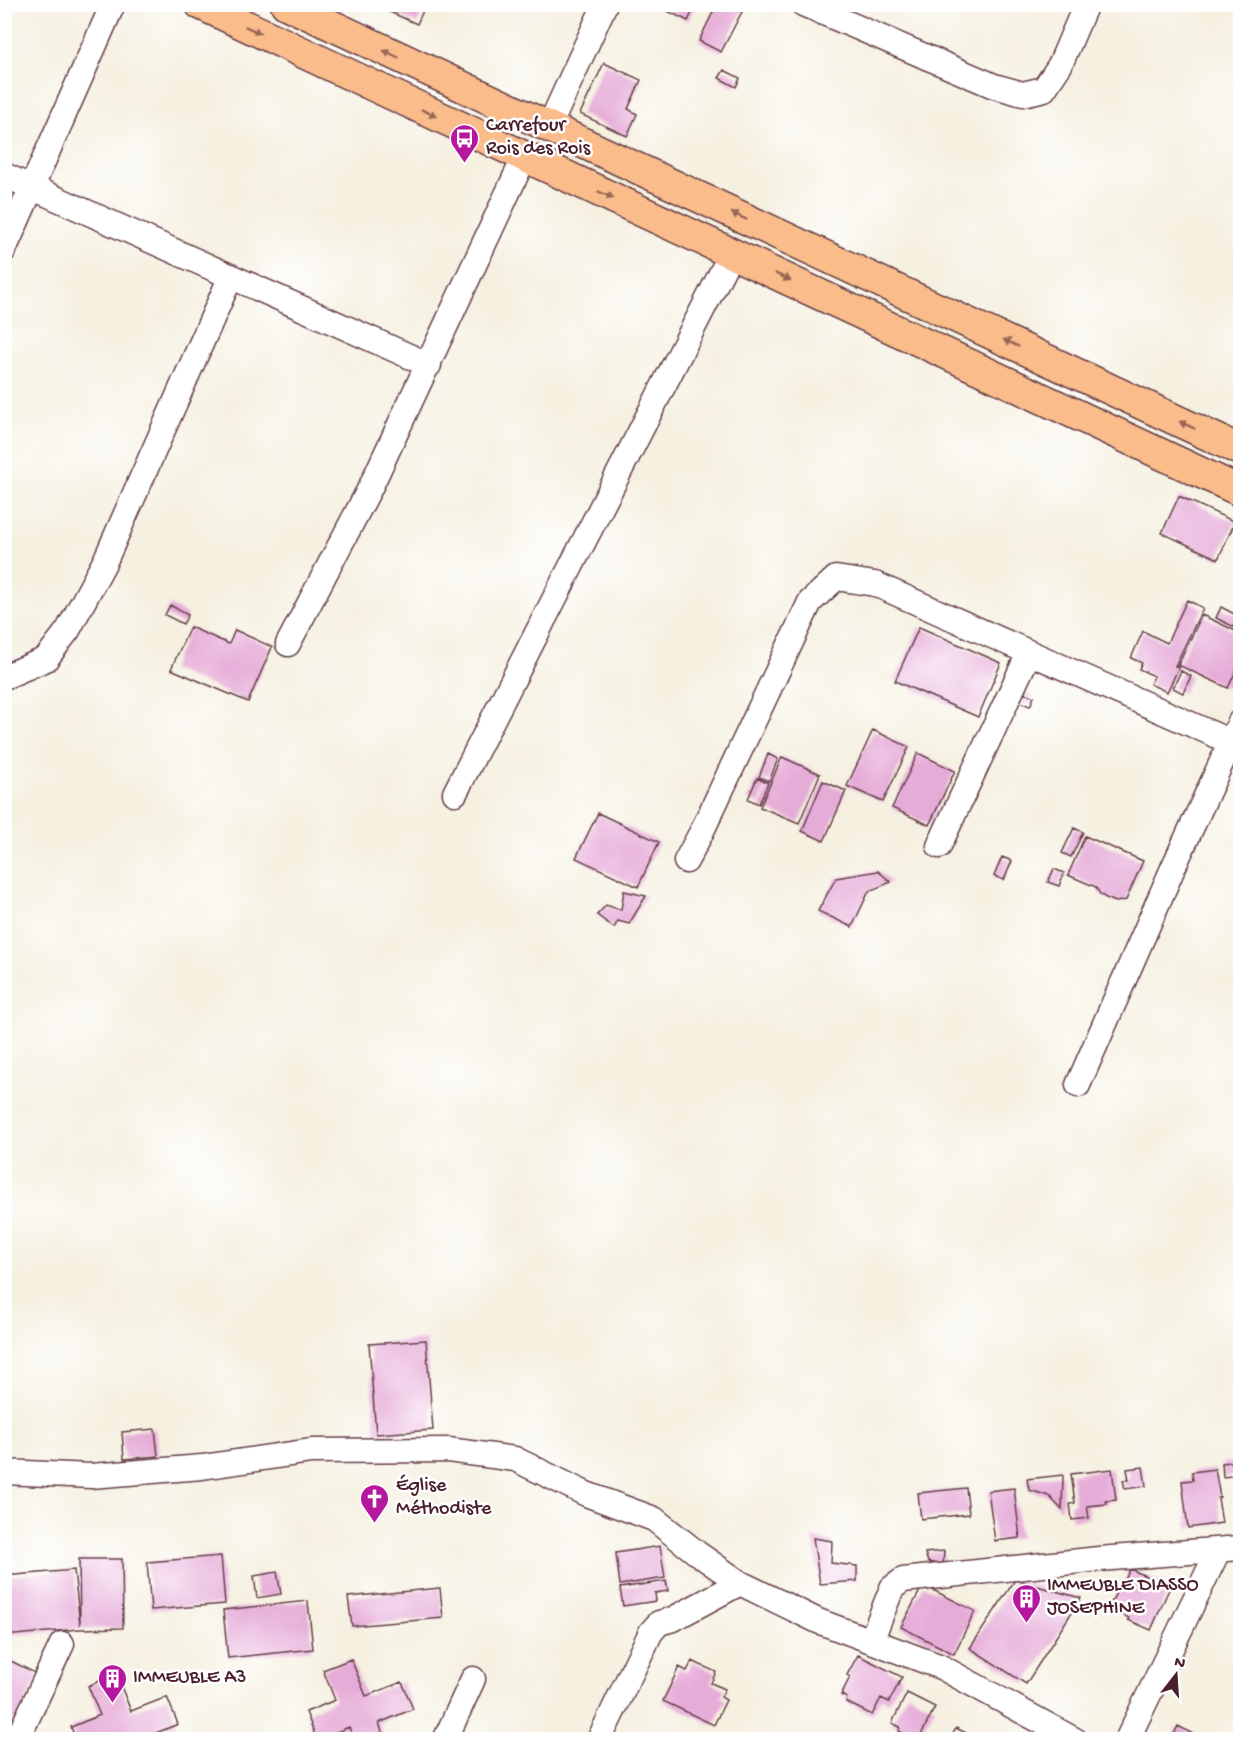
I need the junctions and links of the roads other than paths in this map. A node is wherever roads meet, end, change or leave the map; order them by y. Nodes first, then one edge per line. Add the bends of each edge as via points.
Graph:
1 (113, 4) edge
2 (200, 4) edge
3 (286, 4) edge
4 (605, 4) edge
5 (804, 4) edge
6 (1086, 4) edge
7 (549, 127) junction
8 (524, 158) junction
9 (4, 175) edge
10 (31, 187) junction
11 (4, 250) edge
12 (732, 252) junction
13 (231, 276) junction
14 (429, 365) junction
15 (1240, 450) edge
16 (1240, 491) edge
17 (288, 644) dead end
18 (1029, 653) junction
19 (4, 677) edge
20 (1236, 732) edge
21 (455, 793) dead end
22 (939, 846) dead end
23 (686, 861) dead end
24 (1078, 1085) dead end
25 (4, 1473) edge
26 (1229, 1550) edge
27 (740, 1583) junction
28 (871, 1641) junction
29 (62, 1644) dead end
30 (474, 1679) dead end
31 (17, 1740) edge
32 (445, 1740) edge
33 (599, 1740) edge
34 (1075, 1740) edge
35 (1127, 1740) edge

1 - 10 street
2 -> 8 main road
7 -> 3 main road
4 - 7 street
5 - 6 street via 994,86 1023,94 1044,88 1060,65
15 -> 7 main road
8 -> 12 main road
8 - 14 street
9 - 10 street
10 - 11 street
10 - 13 street
12 -> 16 main road
12 - 21 street
13 - 14 street
13 - 19 street via 105,561 68,630 46,659
14 - 17 street
18 - 20 street
18 - 22 street
18 - 23 street via 875,584 836,578 810,602
20 - 24 street
25 - 27 street via 91,1476 202,1467 310,1451 448,1450 514,1459 586,1494 654,1519
26 - 28 street via 903,1580 892,1588
26 - 35 street
27 - 28 street via 818,1621
27 - 33 street via 659,1623 651,1632
28 - 34 street via 940,1667
29 - 31 street
30 - 32 street

